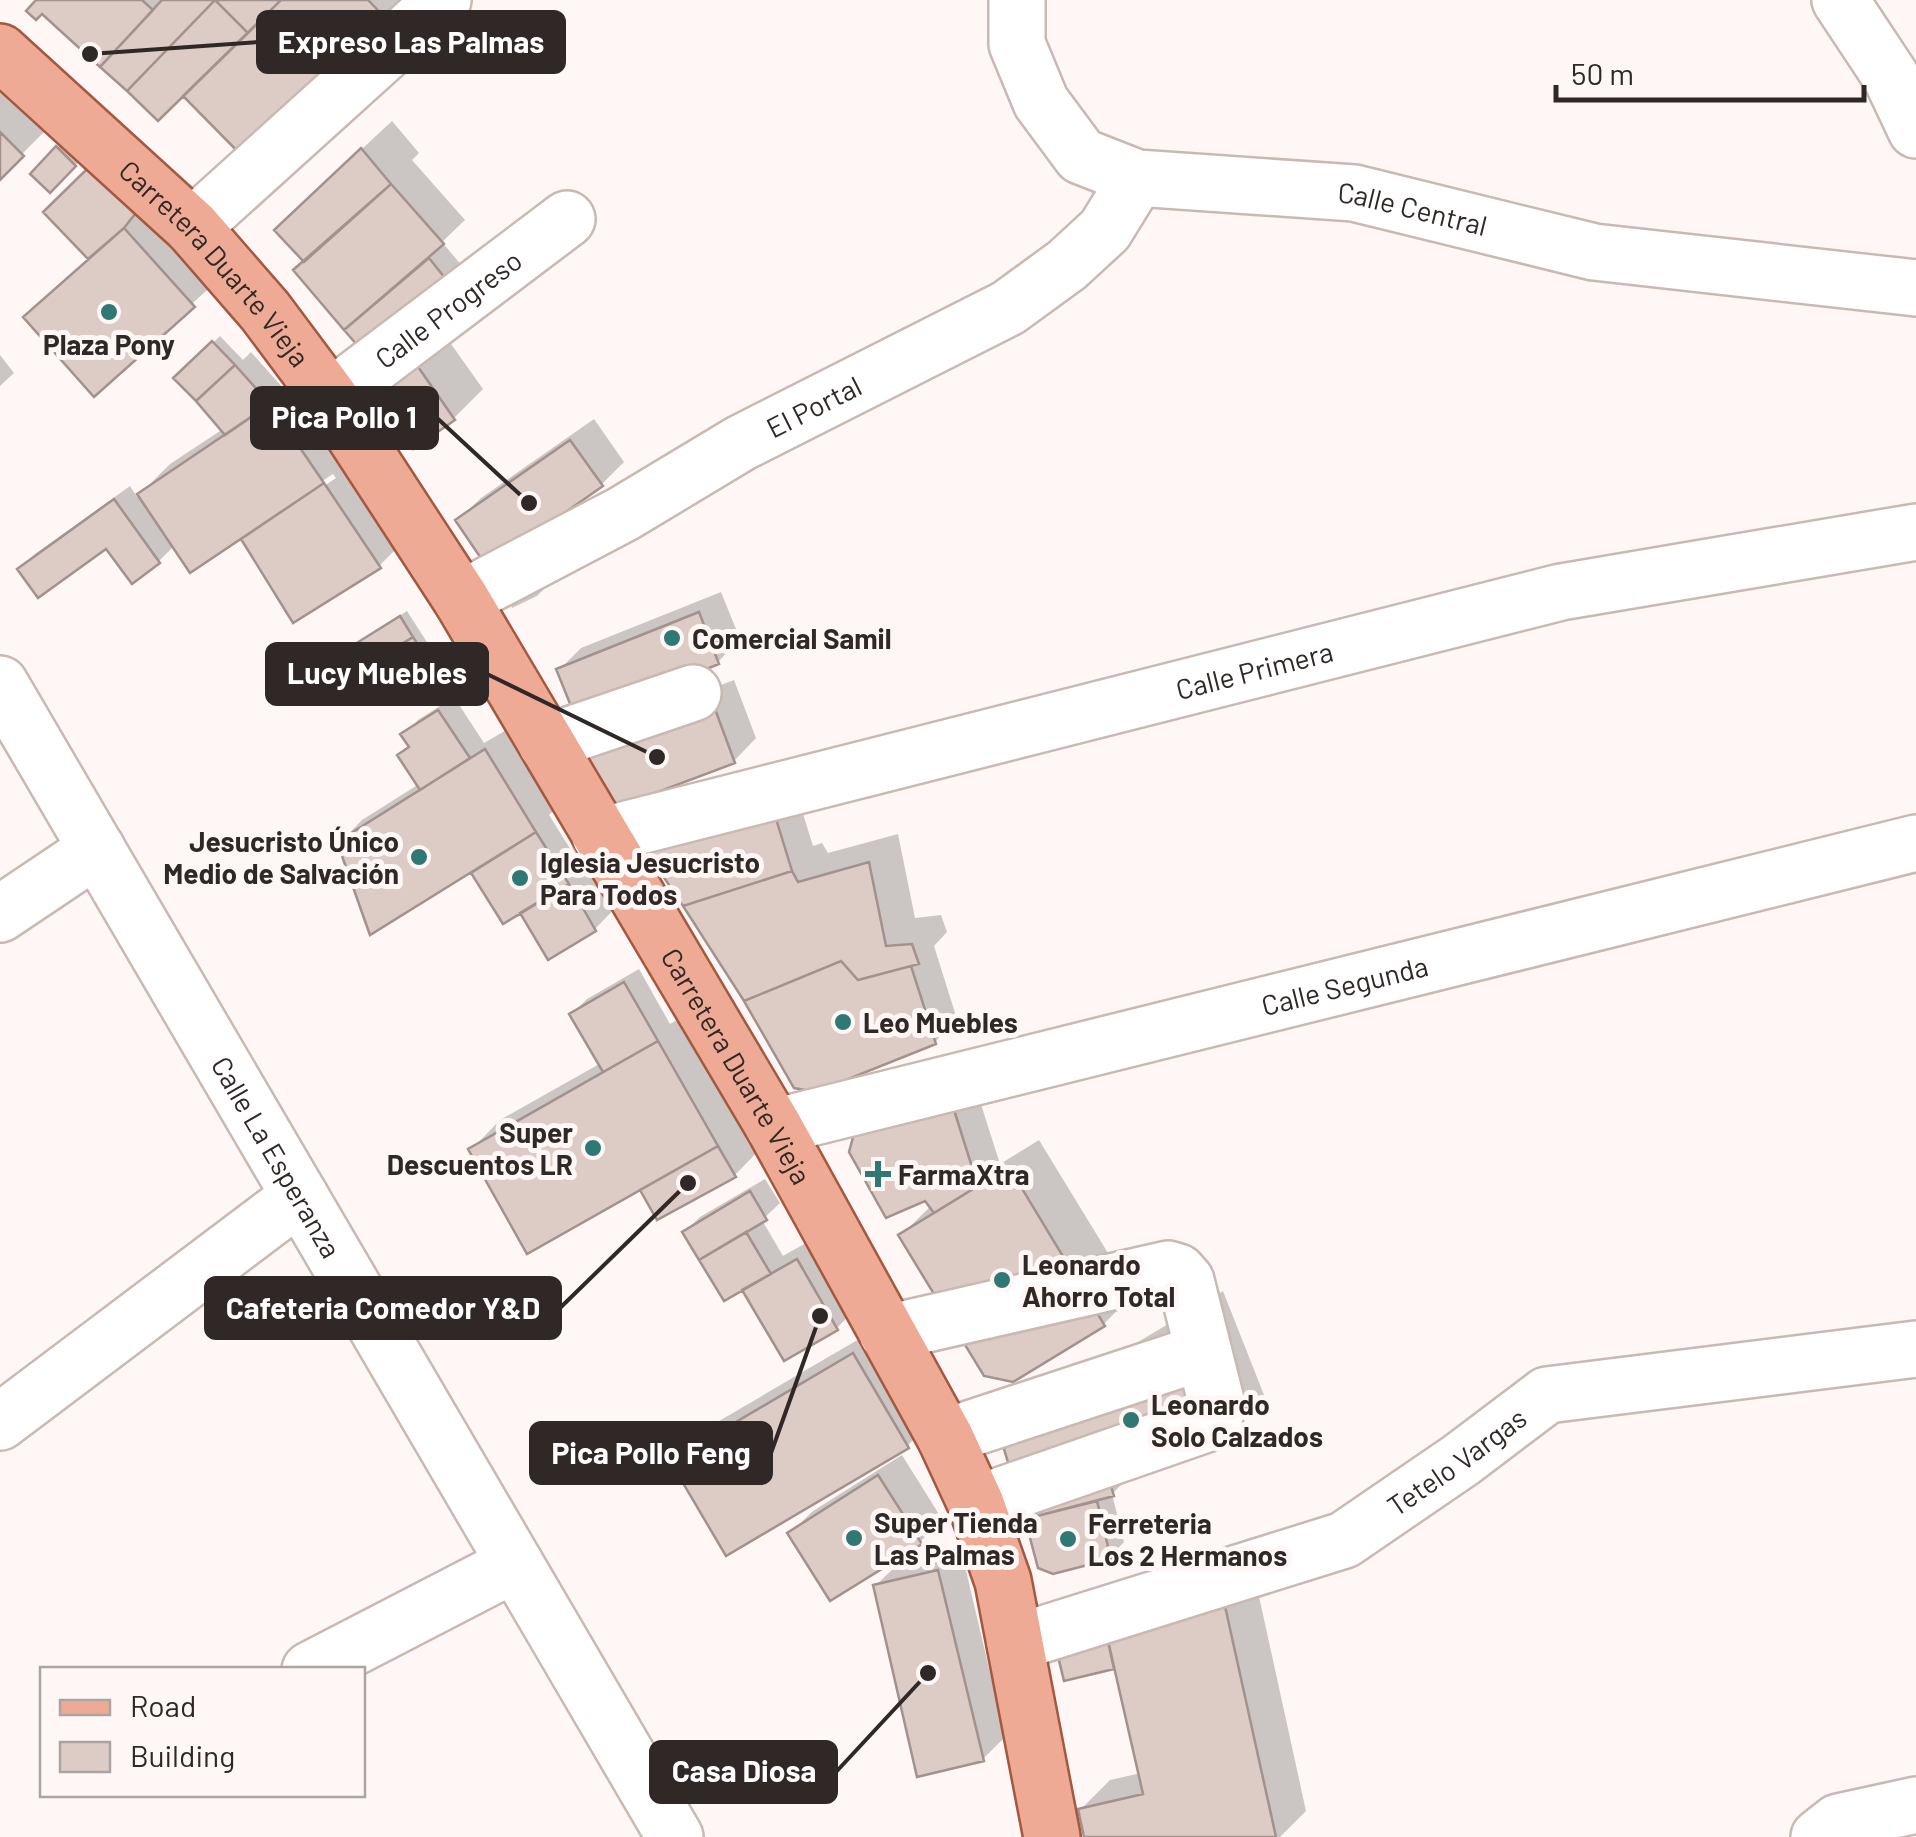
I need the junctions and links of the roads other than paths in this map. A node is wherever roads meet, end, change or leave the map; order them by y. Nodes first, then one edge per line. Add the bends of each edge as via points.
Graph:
1 (442, 0) edge
2 (1017, 0) edge
3 (1840, 0) edge
4 (0, 52) edge
5 (1916, 130) edge
6 (1138, 178) junction
7 (567, 219) dead end
8 (192, 227) junction
9 (1916, 288) edge
10 (330, 398) junction
11 (1916, 532) edge
12 (461, 599) junction
13 (0, 684) edge
14 (693, 693) dead end
15 (546, 743) junction
16 (600, 836) junction
17 (1916, 842) edge
18 (96, 849) junction
19 (0, 914) edge
20 (774, 1127) junction
21 (300, 1196) junction
22 (887, 1333) junction
23 (1916, 1350) edge
24 (1203, 1352) junction
25 (0, 1422) edge
26 (946, 1437) junction
27 (976, 1504) junction
28 (515, 1564) junction
29 (1015, 1643) junction
30 (316, 1667) edge
31 (1916, 1805) edge
32 (676, 1837) edge
33 (1052, 1837) edge
34 (1818, 1837) edge

1 - 8 street
2 - 6 street, Calle Central via 1017,44 1041,102 1081,156
3 - 5 street via 1891,77
4 - 8 main road, Carretera Duarte Vieja
6 - 9 street, Calle Central via 1354,193 1594,252
6 - 12 street, El Portal via 1105,230 1008,308 742,443
7 - 10 street, Calle Progreso
8 - 10 main road, Carretera Duarte Vieja
10 - 12 main road, Carretera Duarte Vieja
11 - 16 street, Calle Primera via 1561,592
12 - 15 main road, Carretera Duarte Vieja
13 - 18 street, Calle La Esperanza
14 - 15 street
15 - 16 main road, Carretera Duarte Vieja
16 - 20 main road, Carretera Duarte Vieja
17 - 20 street, Calle Segunda
18 - 19 street
18 - 21 street, Calle La Esperanza
20 - 22 main road, Carretera Duarte Vieja
21 - 25 street
21 - 28 street, Calle La Esperanza
22 - 24 street via 1168,1269 1186,1281
22 - 26 main road, Carretera Duarte Vieja
23 - 29 street, Tetelo Vargas via 1547,1395 1344,1540
24 - 26 street
24 - 27 street via 1217,1405 1206,1424
26 - 27 main road, Carretera Duarte Vieja
27 - 29 main road, Carretera Duarte Vieja
28 - 30 street
28 - 32 street, Calle La Esperanza
29 - 33 main road, Carretera Duarte Vieja
31 - 34 street via 1838,1822

